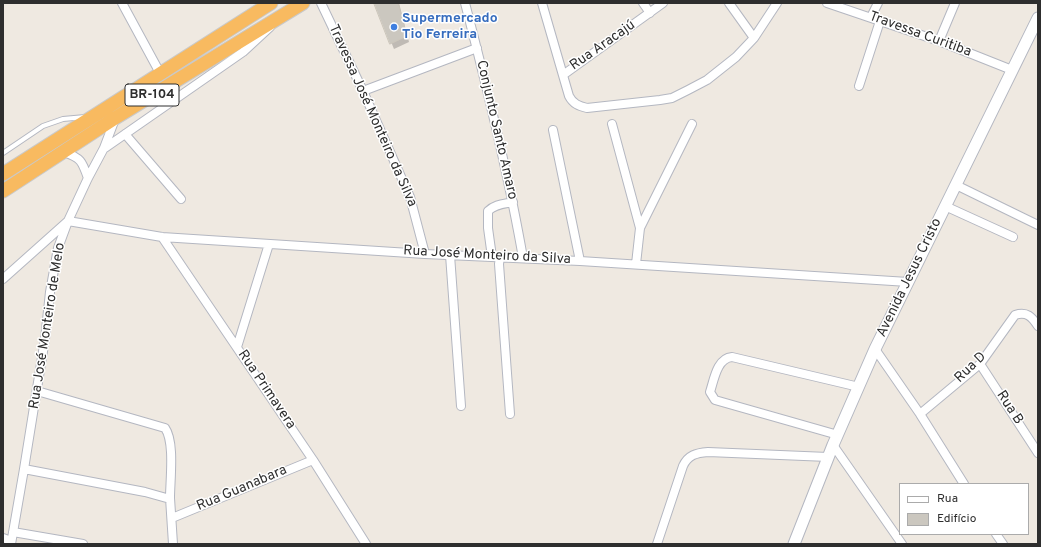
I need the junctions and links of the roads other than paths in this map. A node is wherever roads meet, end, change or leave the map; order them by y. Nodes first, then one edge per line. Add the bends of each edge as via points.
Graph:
1 (122, 3) edge
2 (271, 3) edge
3 (304, 3) edge
4 (321, 3) edge
5 (464, 3) edge
6 (542, 3) edge
7 (643, 3) edge
8 (662, 3) edge
9 (728, 3) edge
10 (777, 3) edge
11 (827, 3) edge
12 (878, 3) edge
13 (955, 3) edge
14 (650, 13) junction
15 (872, 17) junction
16 (1038, 18) edge
17 (275, 20) junction
18 (880, 20) junction
19 (754, 38) junction
20 (939, 41) junction
21 (477, 48) junction
22 (1012, 70) junction
23 (160, 73) junction
24 (562, 75) junction
25 (859, 86) dead end
26 (363, 91) junction
27 (94, 116) junction
28 (115, 118) junction
29 (612, 124) dead end
30 (692, 124) dead end
31 (553, 130) dead end
32 (125, 134) junction
33 (104, 148) junction
34 (64, 152) junction
35 (3, 153) edge
36 (3, 174) edge
37 (88, 178) junction
38 (956, 185) junction
39 (3, 192) edge
40 (181, 199) dead end
41 (513, 202) junction
42 (945, 206) junction
43 (68, 221) junction
44 (1038, 225) edge
45 (640, 228) junction
46 (162, 237) junction
47 (1013, 237) dead end
48 (269, 244) junction
49 (425, 254) junction
50 (450, 255) junction
51 (496, 257) junction
52 (523, 258) junction
53 (580, 261) junction
54 (636, 264) junction
55 (3, 279) edge
56 (908, 282) junction
57 (1038, 326) edge
58 (237, 347) junction
59 (876, 350) junction
60 (980, 364) junction
61 (859, 387) junction
62 (37, 391) junction
63 (461, 406) dead end
64 (510, 414) dead end
65 (920, 414) junction
66 (838, 435) junction
67 (833, 445) junction
68 (1038, 453) edge
69 (828, 457) junction
70 (313, 460) junction
71 (24, 470) junction
72 (963, 483) edge
73 (170, 499) junction
74 (172, 518) junction
75 (13, 532) junction
76 (997, 535) edge
77 (3, 538) edge
78 (11, 542) edge
79 (83, 544) edge
80 (173, 544) edge
81 (366, 544) edge
82 (657, 544) edge
83 (794, 544) edge
84 (902, 544) edge
85 (1003, 544) edge

1 - 23 street
2 - 23 highway, BR-104
3 - 17 highway, BR-104
4 - 26 street, Travessa José Monteiro da Silva
5 - 21 street, Conjunto Santo Amaro
6 - 24 street
7 - 14 street
8 - 14 street, Rua Aracajú
9 - 19 street
10 - 19 street
11 - 15 street, Travessa Curitiba
12 - 15 street
13 - 20 street
14 - 24 street, Rua Aracajú
15 - 18 street, Travessa Curitiba
16 - 22 main road, Avenida Jesus Cristo
17 - 28 highway, BR-104
17 - 32 street via 262,36 243,52
18 - 20 street, Travessa Curitiba
18 - 25 street
19 - 24 street via 736,57 707,80 672,98 581,107 572,102
20 - 22 street, Travessa Curitiba
21 - 26 street
21 - 41 street, Conjunto Santo Amaro
22 - 38 main road, Avenida Jesus Cristo
23 - 27 highway, BR-104
26 - 49 street, Travessa José Monteiro da Silva via 410,198
27 - 35 lane via 63,119 43,126
27 - 36 highway, BR-104
28 - 33 street, Rua José Monteiro de Melo
28 - 34 highway, BR-104
29 - 45 street
30 - 45 street
31 - 53 street
32 - 33 street
32 - 40 street
33 - 37 street, Rua José Monteiro de Melo
34 - 37 street via 80,160
34 - 39 highway, BR-104
37 - 43 street, Rua José Monteiro de Melo
38 - 42 main road, Avenida Jesus Cristo
38 - 44 street
41 - 51 street via 492,207 488,211 488,228
41 - 52 street, Conjunto Santo Amaro
42 - 47 street
42 - 56 main road, Avenida Jesus Cristo
43 - 46 street, Rua José Monteiro da Silva
43 - 55 street
43 - 62 street, Rua José Monteiro de Melo via 57,255 50,292
45 - 54 street
46 - 48 street, Rua José Monteiro da Silva
46 - 58 street, Rua Primavera
48 - 49 street, Rua José Monteiro da Silva
48 - 58 street
49 - 50 street, Rua José Monteiro da Silva
50 - 51 street, Rua José Monteiro da Silva
50 - 63 street
51 - 52 street, Rua José Monteiro da Silva
51 - 64 street via 499,264
52 - 53 street, Rua José Monteiro da Silva
53 - 54 street, Rua José Monteiro da Silva
54 - 56 street, Rua José Monteiro da Silva
56 - 59 main road, Avenida Jesus Cristo
57 - 60 street, Rua D via 1028,314 1015,315
58 - 70 street, Rua Primavera
59 - 61 main road, Avenida Jesus Cristo
59 - 65 street
60 - 65 street, Rua D
60 - 68 street, Rua B
61 - 66 main road, Avenida Jesus Cristo
61 - 66 street via 732,357 721,363 710,392 715,400
62 - 71 street, Rua José Monteiro de Melo
62 - 73 street via 162,426 170,438
65 - 72 street
66 - 67 main road, Avenida Jesus Cristo
67 - 69 main road, Avenida Jesus Cristo
67 - 84 street
69 - 82 street via 708,452 693,455 683,466
69 - 83 main road, Avenida Jesus Cristo
70 - 74 street, Rua Guanabara
70 - 81 street, Rua Primavera
71 - 73 street
71 - 75 street, Rua José Monteiro de Melo
73 - 74 street
74 - 80 street
75 - 78 street, Rua José Monteiro de Melo
75 - 79 street
76 - 85 street
77 - 78 street

